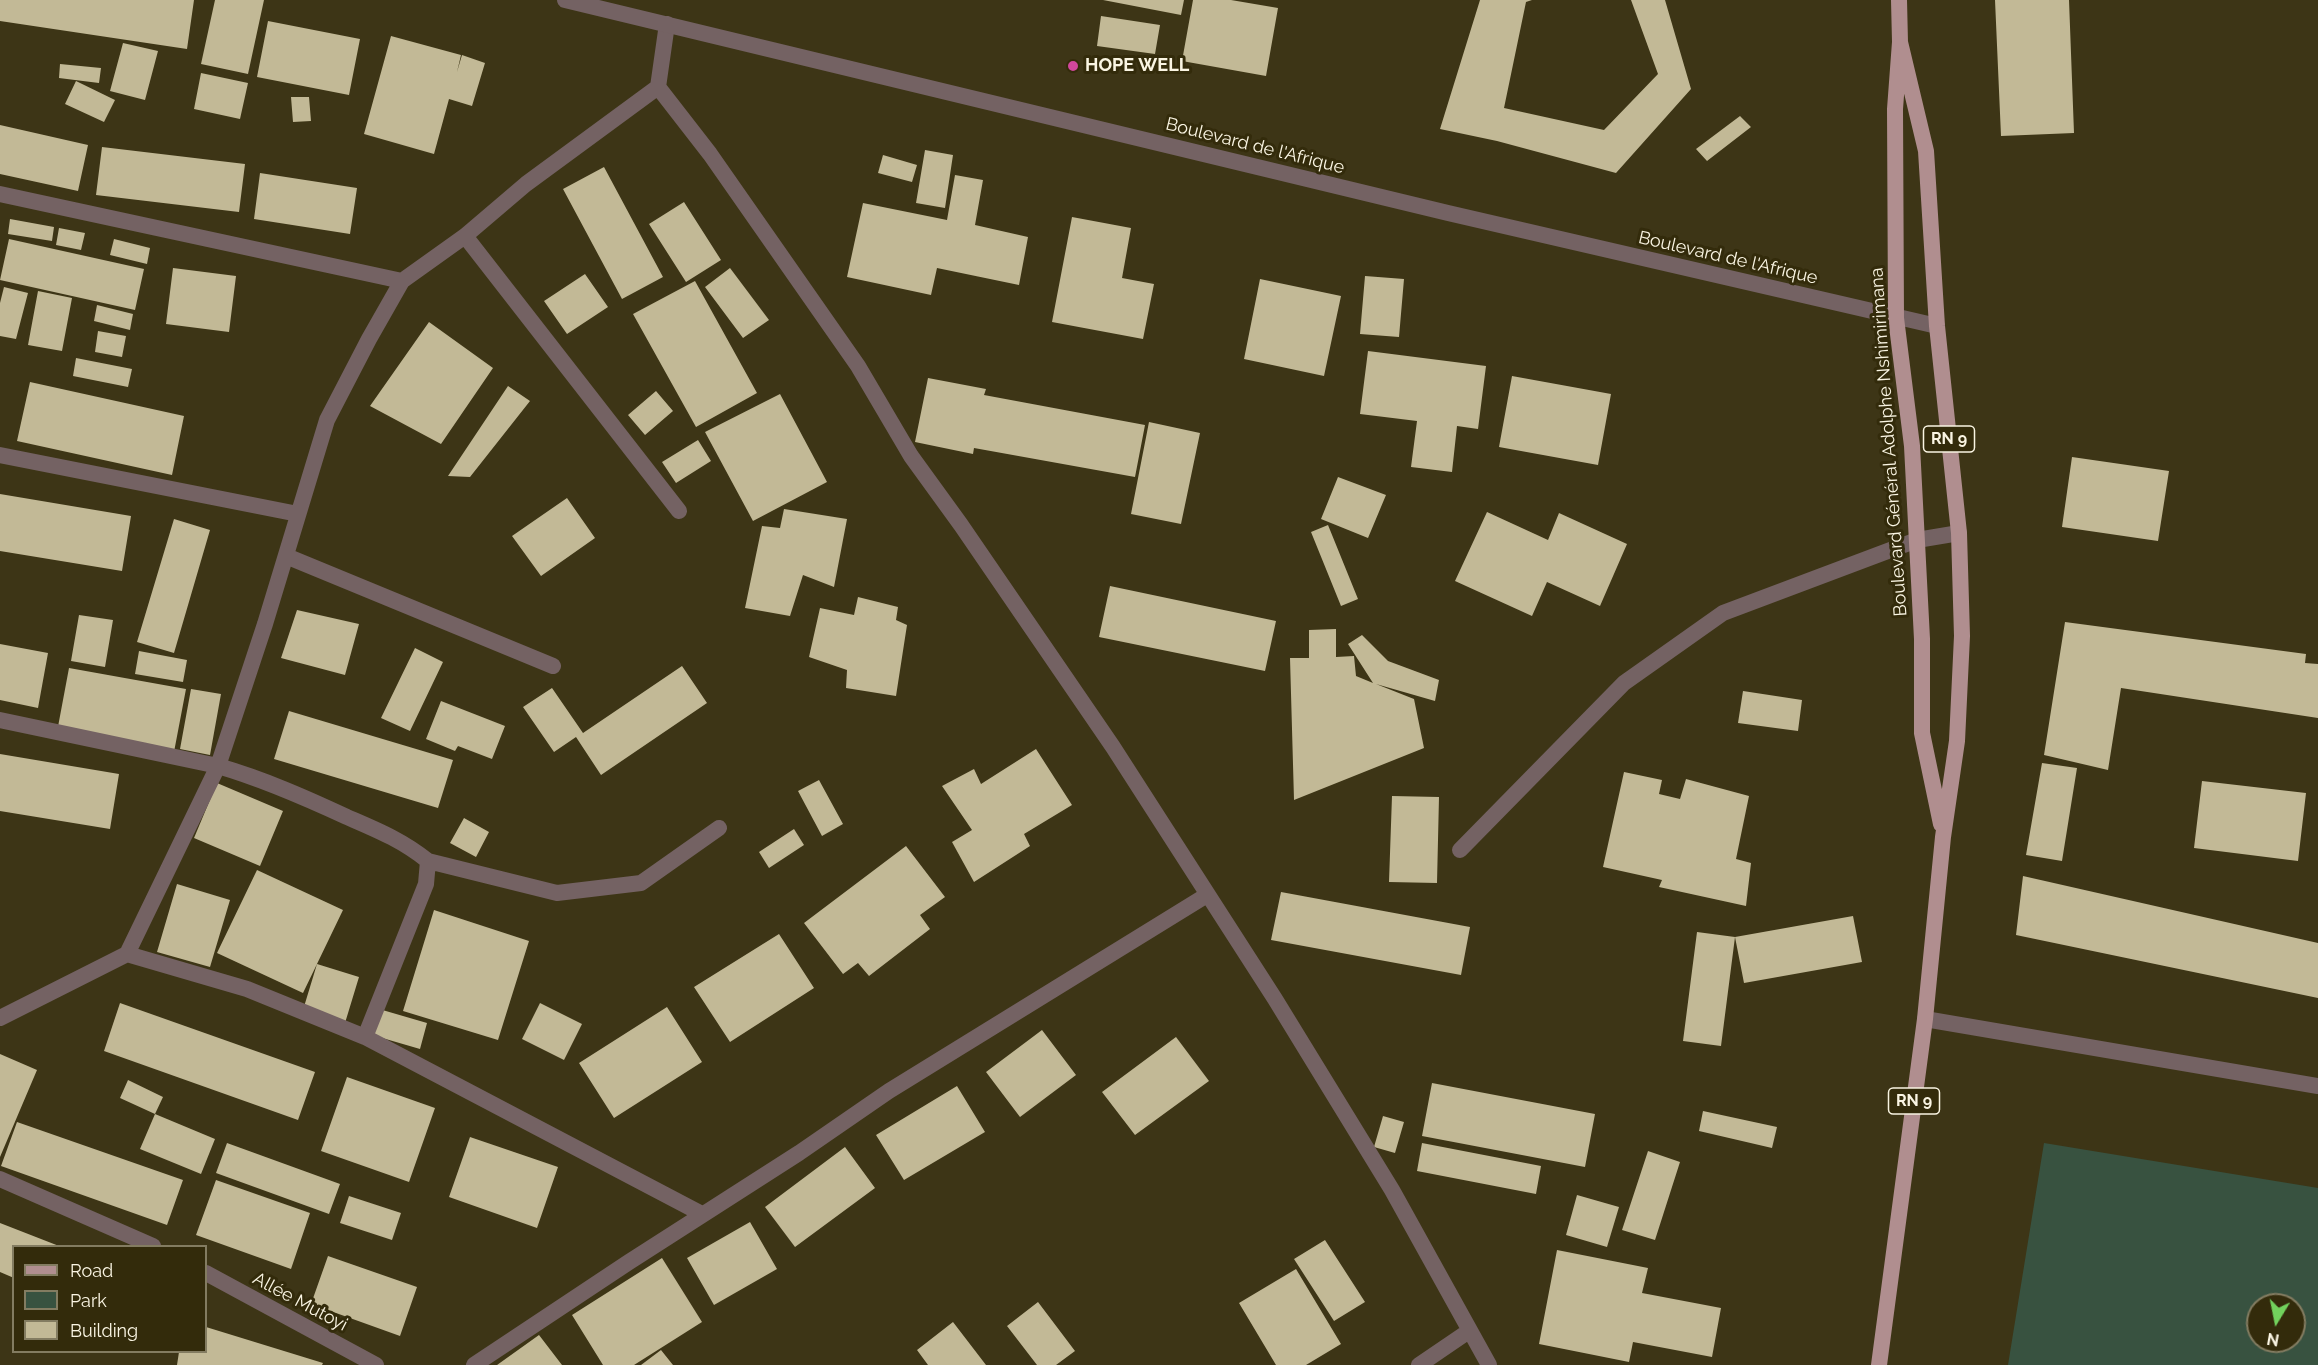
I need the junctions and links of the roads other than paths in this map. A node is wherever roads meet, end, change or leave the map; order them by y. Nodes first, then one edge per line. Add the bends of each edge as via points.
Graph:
1 (565, 0) edge
2 (1899, 0) edge
3 (667, 24) junction
4 (1900, 42) junction
5 (658, 87) junction
6 (0, 194) edge
7 (465, 236) junction
8 (402, 282) junction
9 (1896, 318) junction
10 (1937, 326) junction
11 (0, 456) edge
12 (679, 511) dead end
13 (298, 513) junction
14 (1959, 533) junction
15 (1917, 540) junction
16 (286, 556) junction
17 (553, 666) dead end
18 (0, 720) edge
19 (218, 766) junction
20 (719, 828) dead end
21 (1943, 837) junction
22 (1460, 850) dead end
23 (428, 861) junction
24 (1207, 895) junction
25 (127, 954) junction
26 (0, 1018) edge
27 (1925, 1019) junction
28 (365, 1037) junction
29 (2318, 1086) edge
30 (0, 1179) edge
31 (702, 1214) junction
32 (151, 1245) edge
33 (207, 1274) edge
34 (1469, 1331) junction
35 (376, 1365) edge
36 (474, 1365) edge
37 (1419, 1365) edge
38 (1489, 1365) edge
39 (1879, 1365) edge

1 - 3 street, Boulevard de l'Afrique
2 - 4 main road, Boulevard Général Adolphe Nshimirimana / RN 9
3 - 5 street
3 - 9 street, Boulevard de l'Afrique
4 - 9 main road, Boulevard Général Adolphe Nshimirimana / RN 9 via 1895,119
4 - 10 main road, Boulevard Général Adolphe Nshimirimana / RN 9 via 1926,152
5 - 7 street via 526,184
5 - 24 street via 711,154 858,366 911,456 1113,747
6 - 8 street
7 - 8 street
7 - 12 street
8 - 13 street via 327,420
9 - 10 street, Boulevard de l'Afrique
9 - 15 main road, Boulevard Général Adolphe Nshimirimana / RN 9 via 1912,446
10 - 14 main road, Boulevard Général Adolphe Nshimirimana / RN 9
11 - 13 street
13 - 16 street
14 - 15 street
14 - 21 main road, Boulevard Général Adolphe Nshimirimana / RN 9 via 1962,636 1957,741
15 - 21 main road, Boulevard Général Adolphe Nshimirimana / RN 9 via 1922,733
15 - 22 street via 1723,613 1624,683
16 - 17 street
16 - 19 street
18 - 19 street
19 - 23 street via 282,787 407,844
19 - 25 street
20 - 23 street via 641,883 557,893
21 - 27 main road, Boulevard Général Adolphe Nshimirimana / RN 9
23 - 28 street via 426,884
24 - 31 street via 889,1091
24 - 34 street via 1392,1190
25 - 26 street
25 - 28 street via 248,989
27 - 29 street
27 - 39 main road, Boulevard Général Adolphe Nshimirimana / RN 9
28 - 31 street
30 - 32 street
31 - 36 street
33 - 35 street, Allée Mutoyi
34 - 37 street
34 - 38 street

